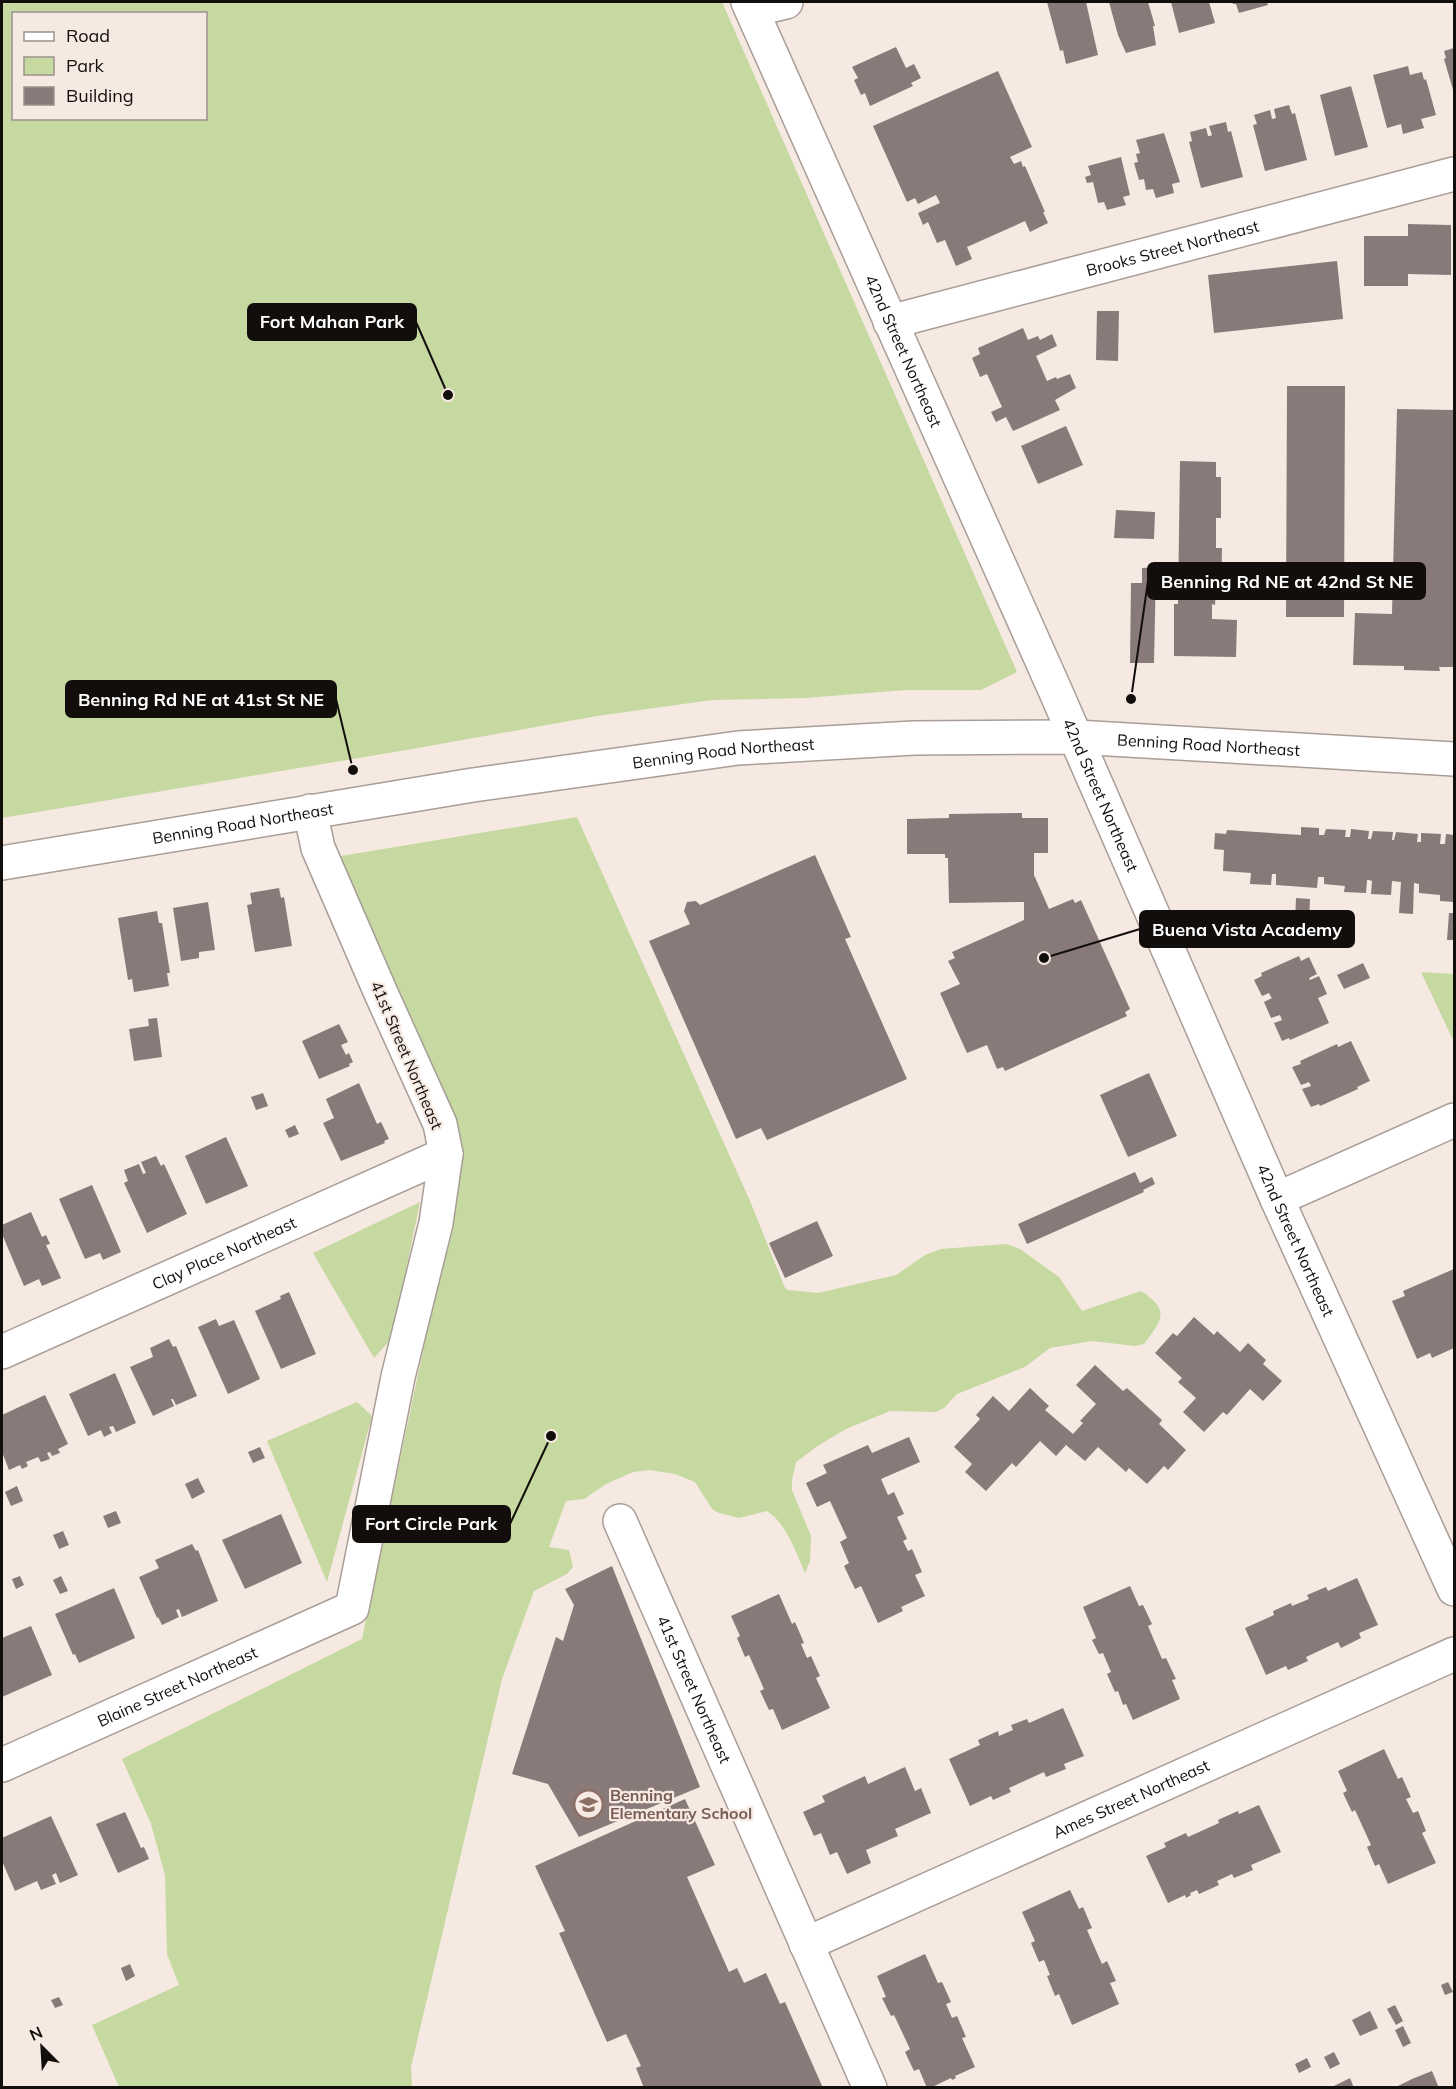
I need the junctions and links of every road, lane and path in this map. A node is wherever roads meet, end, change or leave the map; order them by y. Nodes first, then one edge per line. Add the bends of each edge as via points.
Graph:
1 (786, 2) edge
2 (750, 6) edge
3 (1455, 174) edge
4 (890, 322) junction
5 (1076, 736) junction
6 (1455, 759) edge
7 (310, 812) junction
8 (2, 863) edge
9 (1455, 1120) edge
10 (446, 1154) junction
11 (1277, 1198) junction
12 (2, 1352) edge
13 (620, 1521) dead end
14 (1455, 1589) edge
15 (352, 1608) joint
16 (1455, 1654) edge
17 (2, 1765) edge
18 (806, 1944) junction
19 (870, 2088) edge

1 - 2 street
2 - 4 street, 42nd Street Northeast
3 - 4 street, Brooks Street Northeast
4 - 5 street, 42nd Street Northeast
5 - 6 street, Benning Road Northeast
5 - 7 street, Benning Road Northeast via 914,738 738,748 473,784
5 - 11 street, 42nd Street Northeast
7 - 8 street, Benning Road Northeast
7 - 10 street, 41st Street Northeast via 318,848 440,1124
9 - 11 street
10 - 12 street, Clay Place Northeast
10 - 15 street, 41st Street Northeast via 436,1224 398,1377
11 - 14 street, 42nd Street Northeast
13 - 18 street, 41st Street Northeast
15 - 17 street, Blaine Street Northeast
16 - 18 street, Ames Street Northeast
18 - 19 street, 41st Street Northeast

